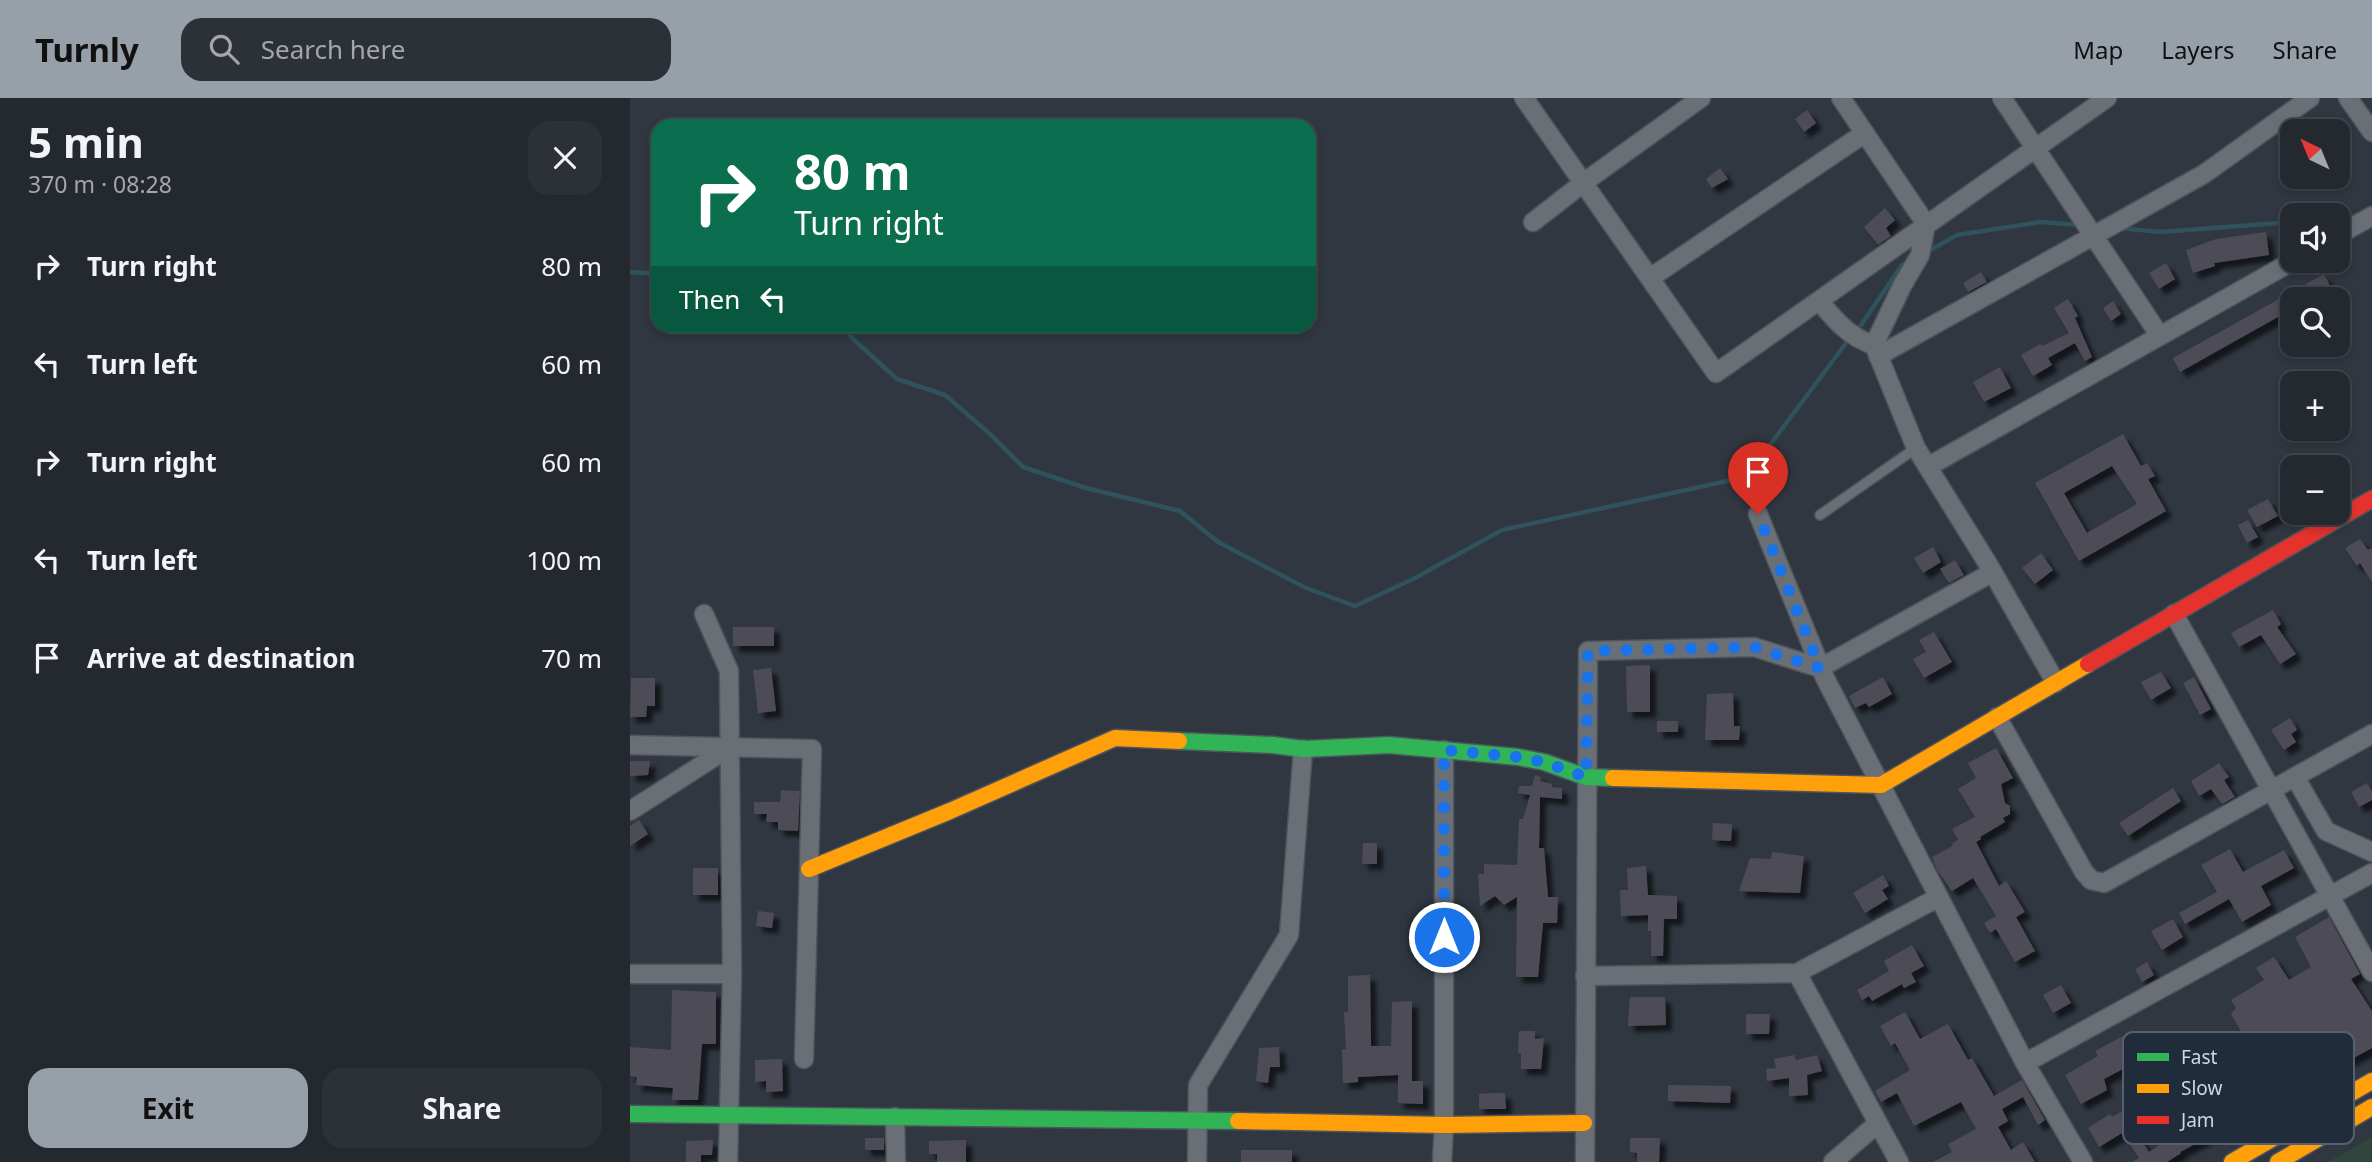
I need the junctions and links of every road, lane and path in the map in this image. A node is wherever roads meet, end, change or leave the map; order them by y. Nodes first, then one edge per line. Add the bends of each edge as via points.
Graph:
1 (1524, 98) edge
2 (1701, 98) edge
3 (1841, 98) edge
4 (2002, 98) edge
5 (2107, 98) edge
6 (2310, 98) edge
7 (2348, 98) edge
8 (2372, 132) edge
9 (1865, 133) junction
10 (2035, 148) junction
11 (1583, 183) junction
12 (2372, 216) edge
13 (1533, 222) dead end
14 (1926, 224) junction
15 (2350, 228) edge
16 (2094, 236) junction
17 (2280, 268) edge
18 (1650, 278) junction
19 (1819, 301) junction
20 (2160, 336) junction
21 (1876, 350) junction
22 (1916, 448) junction
23 (1929, 466) junction
24 (2372, 499) edge
25 (1758, 514) dead end
26 (1820, 515) dead end
27 (1993, 572) junction
28 (704, 614) dead end
29 (2174, 614) junction
30 (1820, 668) junction
31 (2056, 683) junction
32 (1997, 717) junction
33 (2372, 734) edge
34 (630, 745) edge
35 (730, 747) junction
36 (1303, 749) junction
37 (1444, 750) junction
38 (1586, 777) junction
39 (2295, 777) junction
40 (1881, 785) junction
41 (2271, 790) junction
42 (630, 811) edge
43 (2326, 831) junction
44 (2301, 845) junction
45 (2372, 852) edge
46 (809, 869) junction
47 (2372, 873) edge
48 (1940, 897) junction
49 (2329, 897) junction
50 (2372, 972) edge
51 (1797, 973) junction
52 (630, 974) edge
53 (732, 974) junction
54 (1585, 976) junction
55 (804, 1059) dead end
56 (2025, 1063) junction
57 (2372, 1081) edge
58 (2354, 1091) edge
59 (2372, 1107) edge
60 (630, 1114) edge
61 (729, 1115) junction
62 (895, 1117) junction
63 (2354, 1118) edge
64 (1197, 1120) junction
65 (1584, 1123) junction
66 (1878, 1123) junction
67 (1444, 1125) junction
68 (2263, 1144) edge
69 (2309, 1144) edge
70 (728, 1162) edge
71 (896, 1162) edge
72 (1197, 1162) edge
73 (1442, 1162) edge
74 (1585, 1162) edge
75 (1833, 1162) edge
76 (1899, 1162) edge
77 (2083, 1162) edge
78 (2232, 1162) edge
79 (2278, 1162) edge

1 - 11 street
2 - 11 street
3 - 9 street
4 - 10 street
5 - 10 street
6 - 16 street via 2204,174
7 - 8 street
9 - 14 street
9 - 18 street
10 - 14 street
10 - 16 street
11 - 13 street
11 - 18 street
12 - 15 street
14 - 19 street
14 - 21 street via 1920,255
16 - 20 street
16 - 21 street
17 - 20 street
18 - 19 street via 1716,373
19 - 21 street via 1839,325
20 - 23 street
21 - 22 street
22 - 23 street
22 - 26 lane
23 - 27 street
24 - 29 street
25 - 30 street
27 - 30 street
27 - 31 street
28 - 35 street via 729,671
29 - 31 street
29 - 41 street
30 - 38 street via 1754,647 1588,651
30 - 40 street
31 - 32 street
32 - 40 street
32 - 41 street via 2091,880 2104,883
33 - 39 street
34 - 35 street
35 - 42 street
35 - 46 street via 812,749
35 - 53 street
36 - 37 street via 1389,745
36 - 46 street via 1115,738
36 - 64 street via 1289,935 1198,1085
37 - 38 street via 1518,757
37 - 67 street
38 - 40 street
38 - 54 street
39 - 41 street
39 - 43 street
40 - 48 street
41 - 44 street
43 - 44 street
43 - 45 street
44 - 49 street
46 - 55 street
47 - 49 street
48 - 51 street
48 - 56 street
49 - 50 street
49 - 56 street
51 - 54 street
51 - 66 street
52 - 53 street
53 - 61 street
54 - 65 street
56 - 77 street
57 - 58 street
59 - 63 street
60 - 61 street
61 - 62 street
61 - 70 street
62 - 64 street
62 - 71 street
64 - 67 street
64 - 72 street
65 - 67 street
65 - 74 street
66 - 75 street
66 - 76 street
67 - 73 street
68 - 78 street
69 - 79 street

